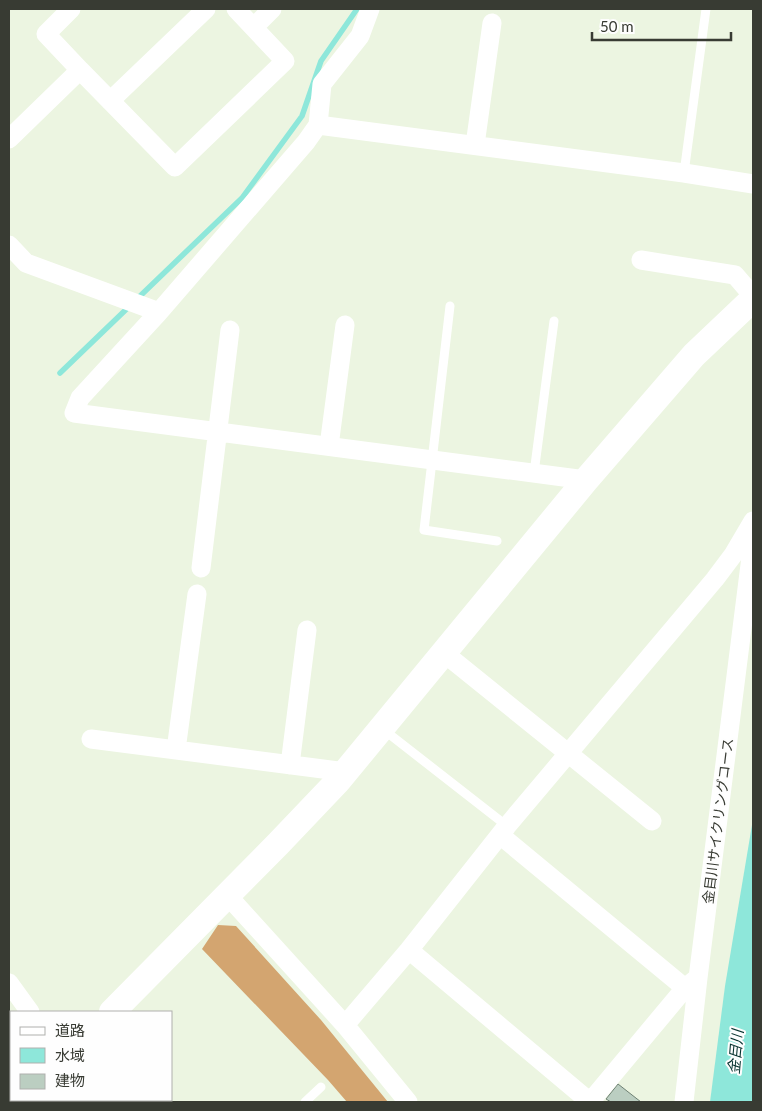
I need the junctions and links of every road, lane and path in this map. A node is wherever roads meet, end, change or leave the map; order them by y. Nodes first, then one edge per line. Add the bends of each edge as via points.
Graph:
1 (71, 9) edge
2 (206, 9) edge
3 (236, 9) edge
4 (272, 9) edge
5 (370, 9) edge
6 (706, 9) edge
7 (492, 23) dead end
8 (254, 27) junction
9 (80, 70) junction
10 (110, 100) junction
11 (318, 125) junction
12 (9, 139) edge
13 (475, 145) junction
14 (684, 173) junction
15 (753, 184) edge
16 (9, 245) edge
17 (641, 260) dead end
18 (753, 297) edge
19 (450, 306) dead end
20 (159, 312) junction
21 (554, 321) dead end
22 (345, 325) dead end
23 (230, 330) dead end
24 (218, 432) junction
25 (329, 446) junction
26 (432, 460) junction
27 (534, 473) junction
28 (586, 480) junction
29 (753, 521) edge
30 (496, 541) dead end
31 (753, 541) edge
32 (201, 568) dead end
33 (197, 594) dead end
34 (307, 630) dead end
35 (444, 653) junction
36 (382, 729) junction
37 (91, 740) dead end
38 (176, 750) junction
39 (568, 754) junction
40 (290, 765) junction
41 (346, 772) junction
42 (652, 821) dead end
43 (503, 831) junction
44 (228, 896) junction
45 (409, 950) junction
46 (9, 983) edge
47 (691, 983) junction
48 (29, 1011) edge
49 (113, 1011) edge
50 (346, 1025) junction
51 (321, 1087) dead end
52 (305, 1102) edge
53 (408, 1102) edge
54 (590, 1102) edge
55 (684, 1102) edge

1 - 9 street via 46,34
2 - 10 street
3 - 8 street
4 - 8 street
5 - 11 street via 360,36 322,84
6 - 14 lane
7 - 13 street
8 - 10 street via 285,61 175,167
9 - 10 street
9 - 12 street
11 - 13 street
11 - 20 street
13 - 14 street
14 - 15 street
16 - 20 street via 26,263
17 - 18 street via 735,275
18 - 28 street via 694,355
19 - 26 lane
20 - 24 street via 80,398 74,413
21 - 27 lane
22 - 25 street
23 - 24 street
24 - 25 street
24 - 32 street
25 - 26 street
26 - 27 street
26 - 30 lane via 424,530
27 - 28 street
28 - 35 street
29 - 39 street via 715,579
31 - 47 street, 金目川サイクリングコース
33 - 38 street
34 - 40 street
35 - 36 street
35 - 39 street
36 - 41 street
36 - 43 lane
37 - 38 street
38 - 40 street
39 - 42 street
39 - 43 street
40 - 41 street
41 - 44 street
43 - 45 street
43 - 47 street
44 - 49 street
44 - 50 street
45 - 50 street
45 - 54 street
46 - 48 street
47 - 54 street
47 - 55 street, 金目川サイクリングコース
50 - 53 street
51 - 52 lane

